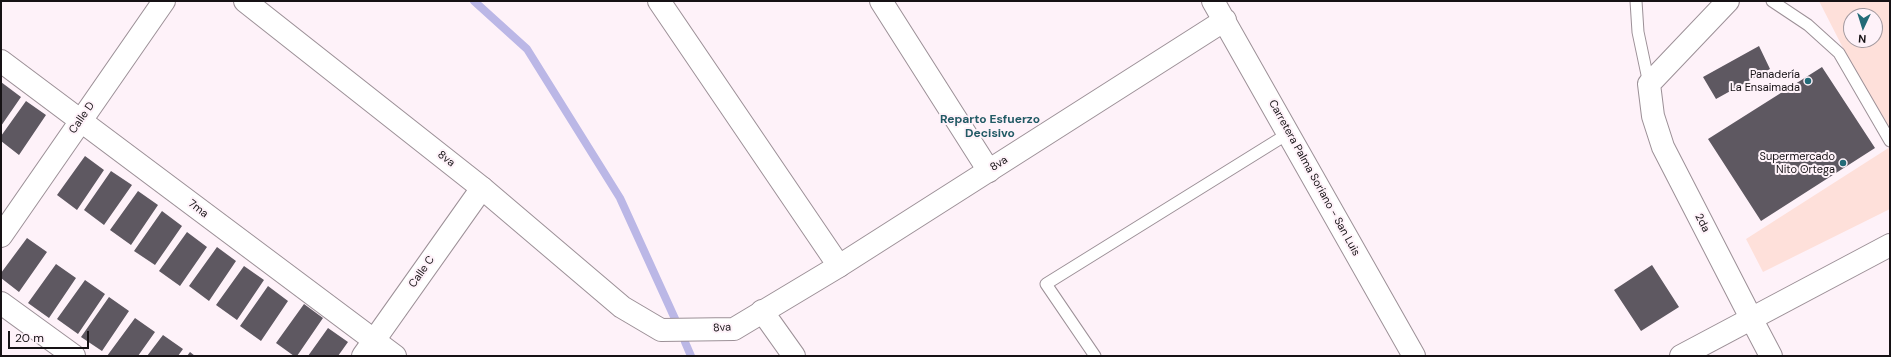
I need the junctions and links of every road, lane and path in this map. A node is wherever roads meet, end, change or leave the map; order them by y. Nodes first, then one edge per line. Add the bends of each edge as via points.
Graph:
1 (164, 1) edge
2 (245, 1) edge
3 (659, 1) edge
4 (881, 1) edge
5 (1213, 1) edge
6 (1636, 1) edge
7 (1728, 1) edge
8 (1772, 1) edge
9 (1225, 20) junction
10 (1, 61) edge
11 (1650, 84) junction
12 (80, 120) junction
13 (1289, 133) junction
14 (1890, 141) edge
15 (989, 171) junction
16 (482, 188) junction
17 (1, 236) edge
18 (1890, 245) edge
19 (839, 266) junction
20 (1, 303) edge
21 (762, 311) junction
22 (1751, 318) junction
23 (368, 348) edge
24 (74, 356) edge
25 (395, 356) edge
26 (794, 356) edge
27 (1095, 356) edge
28 (1414, 356) edge
29 (1681, 356) edge
30 (1771, 356) edge

1 - 12 street, Calle D
2 - 16 street, 8va
3 - 19 street
4 - 15 street
5 - 9 street, Carretera Palma Soriano - San Luis
6 - 11 lane via 1638,32
7 - 11 street
8 - 14 lane via 1808,25 1839,53
9 - 13 street, Carretera Palma Soriano - San Luis
9 - 15 street, 8va
10 - 12 street, 7ma
11 - 22 street, 2da via 1653,116 1663,147
12 - 17 street, Calle D
12 - 23 street, 7ma
13 - 27 lane via 1046,284
13 - 28 street, Carretera Palma Soriano - San Luis
15 - 19 street, 8va
16 - 21 street, 8va via 622,307 661,330 734,328
16 - 23 street, Calle C
18 - 22 street
19 - 21 street, 8va
20 - 24 street
21 - 26 street
22 - 29 street
22 - 30 street, 2da
23 - 25 street, 7ma

